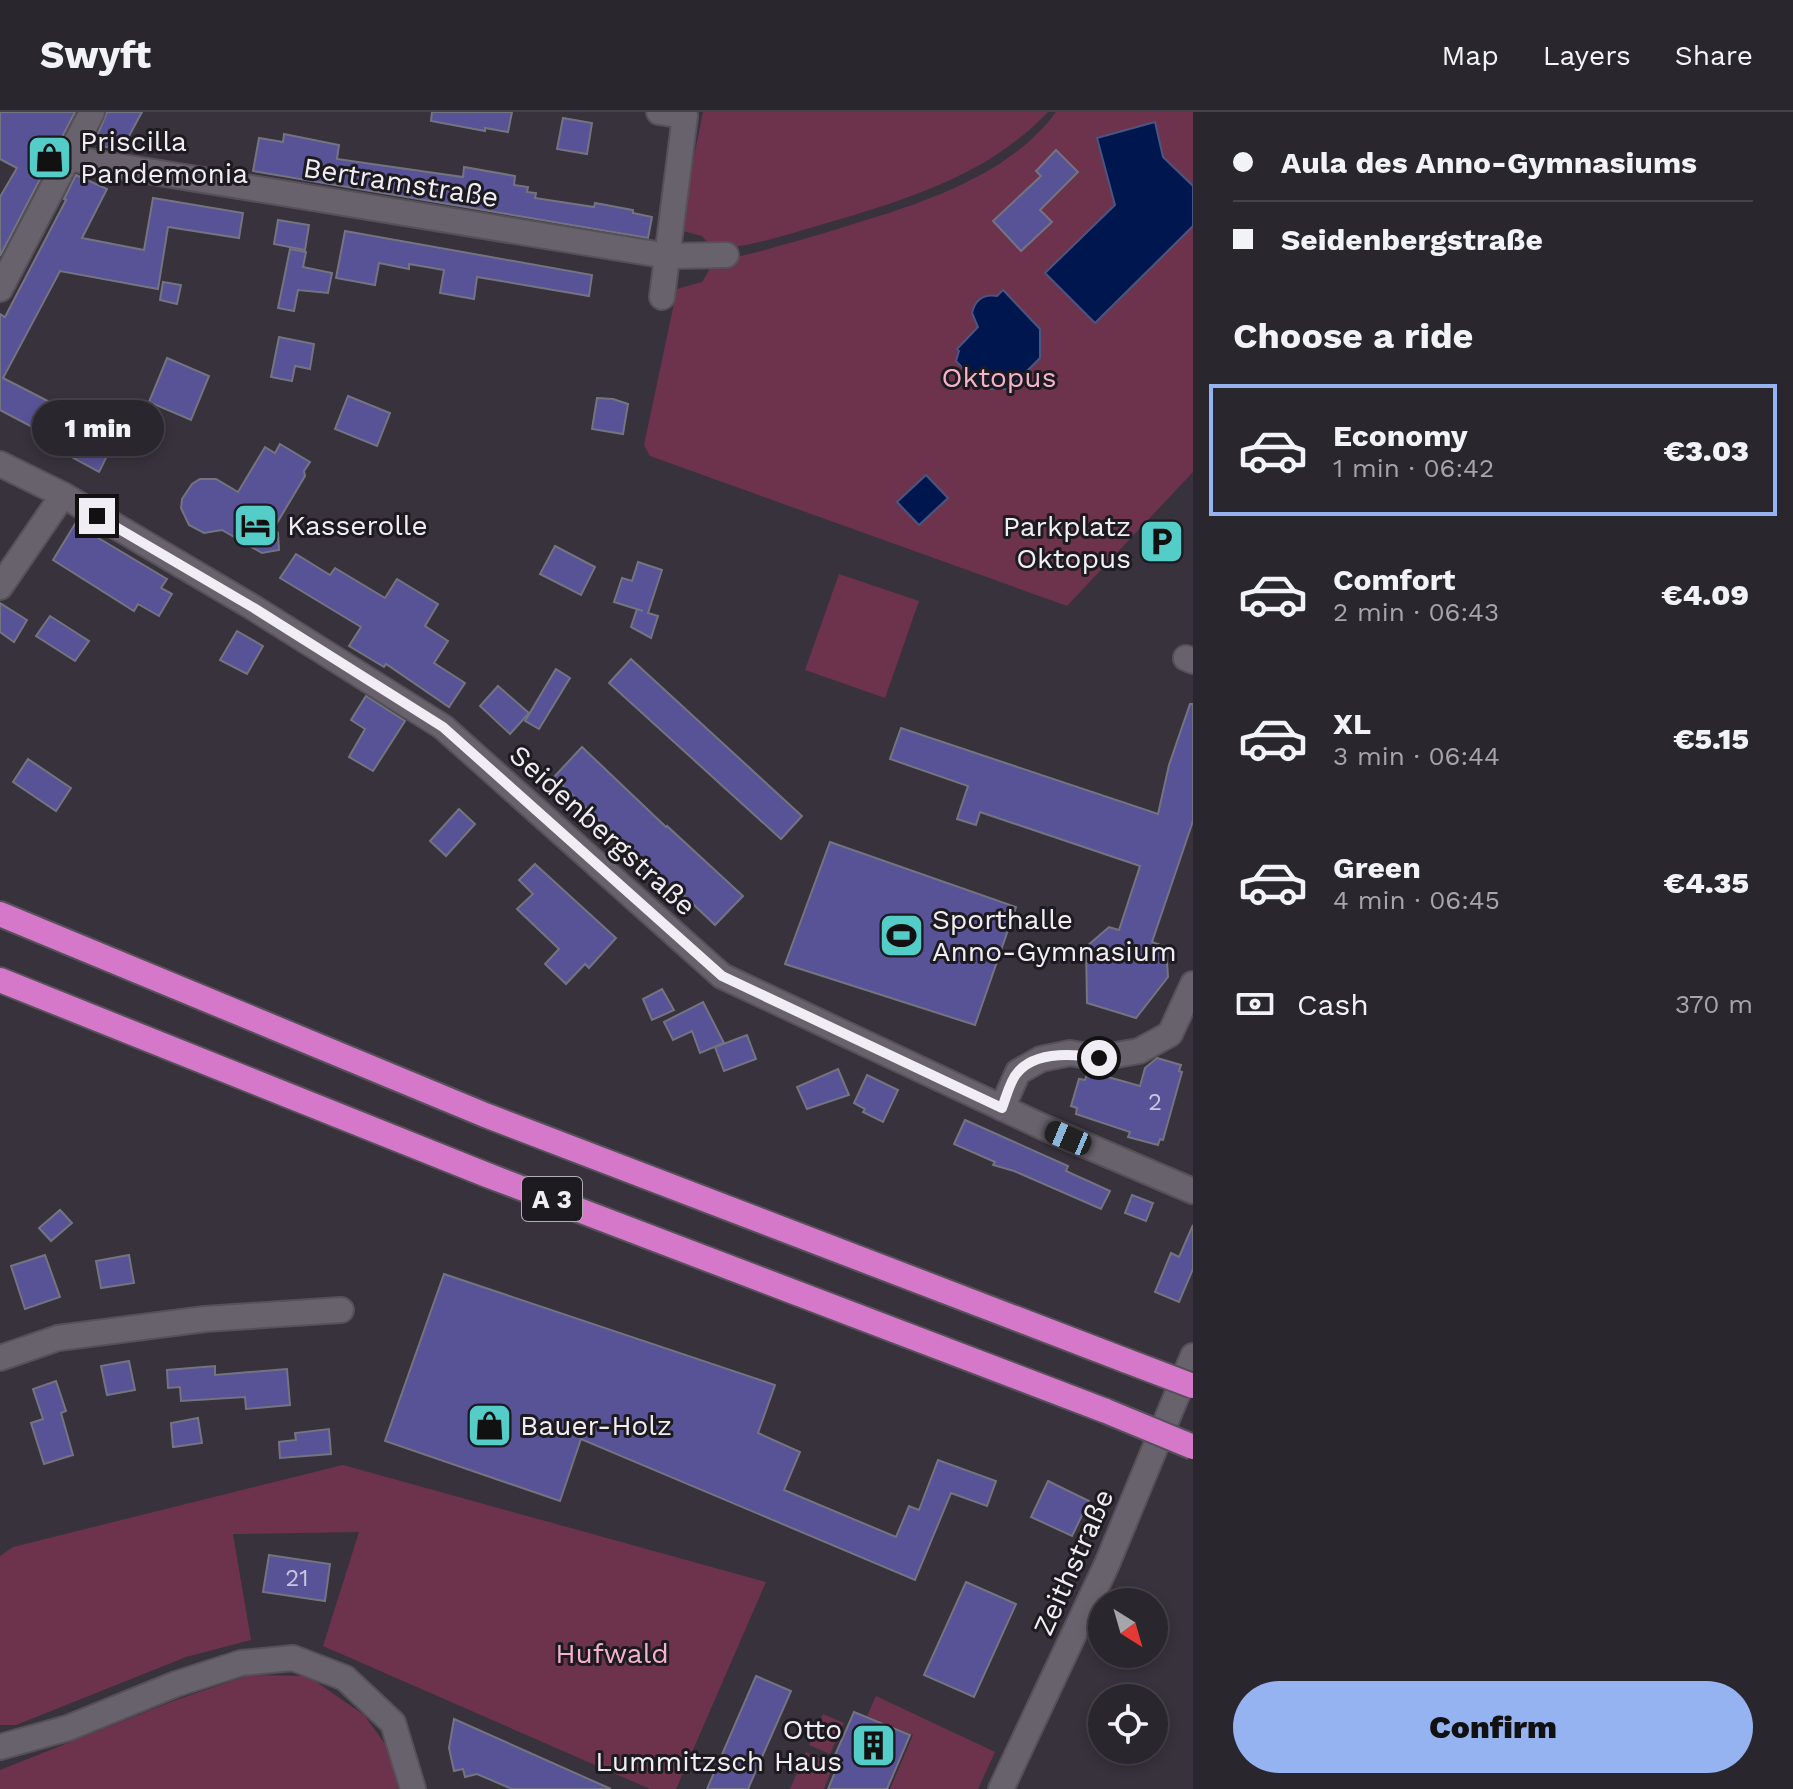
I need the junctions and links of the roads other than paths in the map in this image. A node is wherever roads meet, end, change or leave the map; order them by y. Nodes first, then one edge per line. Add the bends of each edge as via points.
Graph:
1 (92, 112) edge
2 (659, 112) edge
3 (68, 158) junction
4 (726, 255) dead end
5 (668, 256) junction
6 (0, 289) edge
7 (662, 297) dead end
8 (0, 464) edge
9 (63, 495) junction
10 (0, 587) edge
11 (0, 914) edge
12 (0, 980) edge
13 (1193, 984) edge
14 (1002, 1108) junction
15 (1193, 1191) edge
16 (341, 1310) dead end
17 (1193, 1356) edge
18 (0, 1358) edge
19 (1193, 1386) edge
20 (1193, 1447) edge
21 (0, 1747) edge
22 (413, 1789) edge
23 (1001, 1789) edge

1 - 3 street
2 - 5 street via 685,116
3 - 5 street, Bertramstraße
3 - 6 street
4 - 5 street, Bertramstraße
5 - 7 street
8 - 9 street, Seidenbergstraße
9 - 10 street
9 - 14 street, Seidenbergstraße via 443,727 722,976
11 - 19 highway, A 3, bridge via 485,1115
12 - 20 highway, A 3, bridge via 487,1175
13 - 14 street via 1170,1034 1139,1051 1041,1059 1018,1072
14 - 15 street, Seidenbergstraße
16 - 18 street via 205,1319 58,1338
17 - 23 street, Zeithstraße via 1107,1564
21 - 22 street via 68,1728 241,1663 293,1658 345,1678 393,1723

